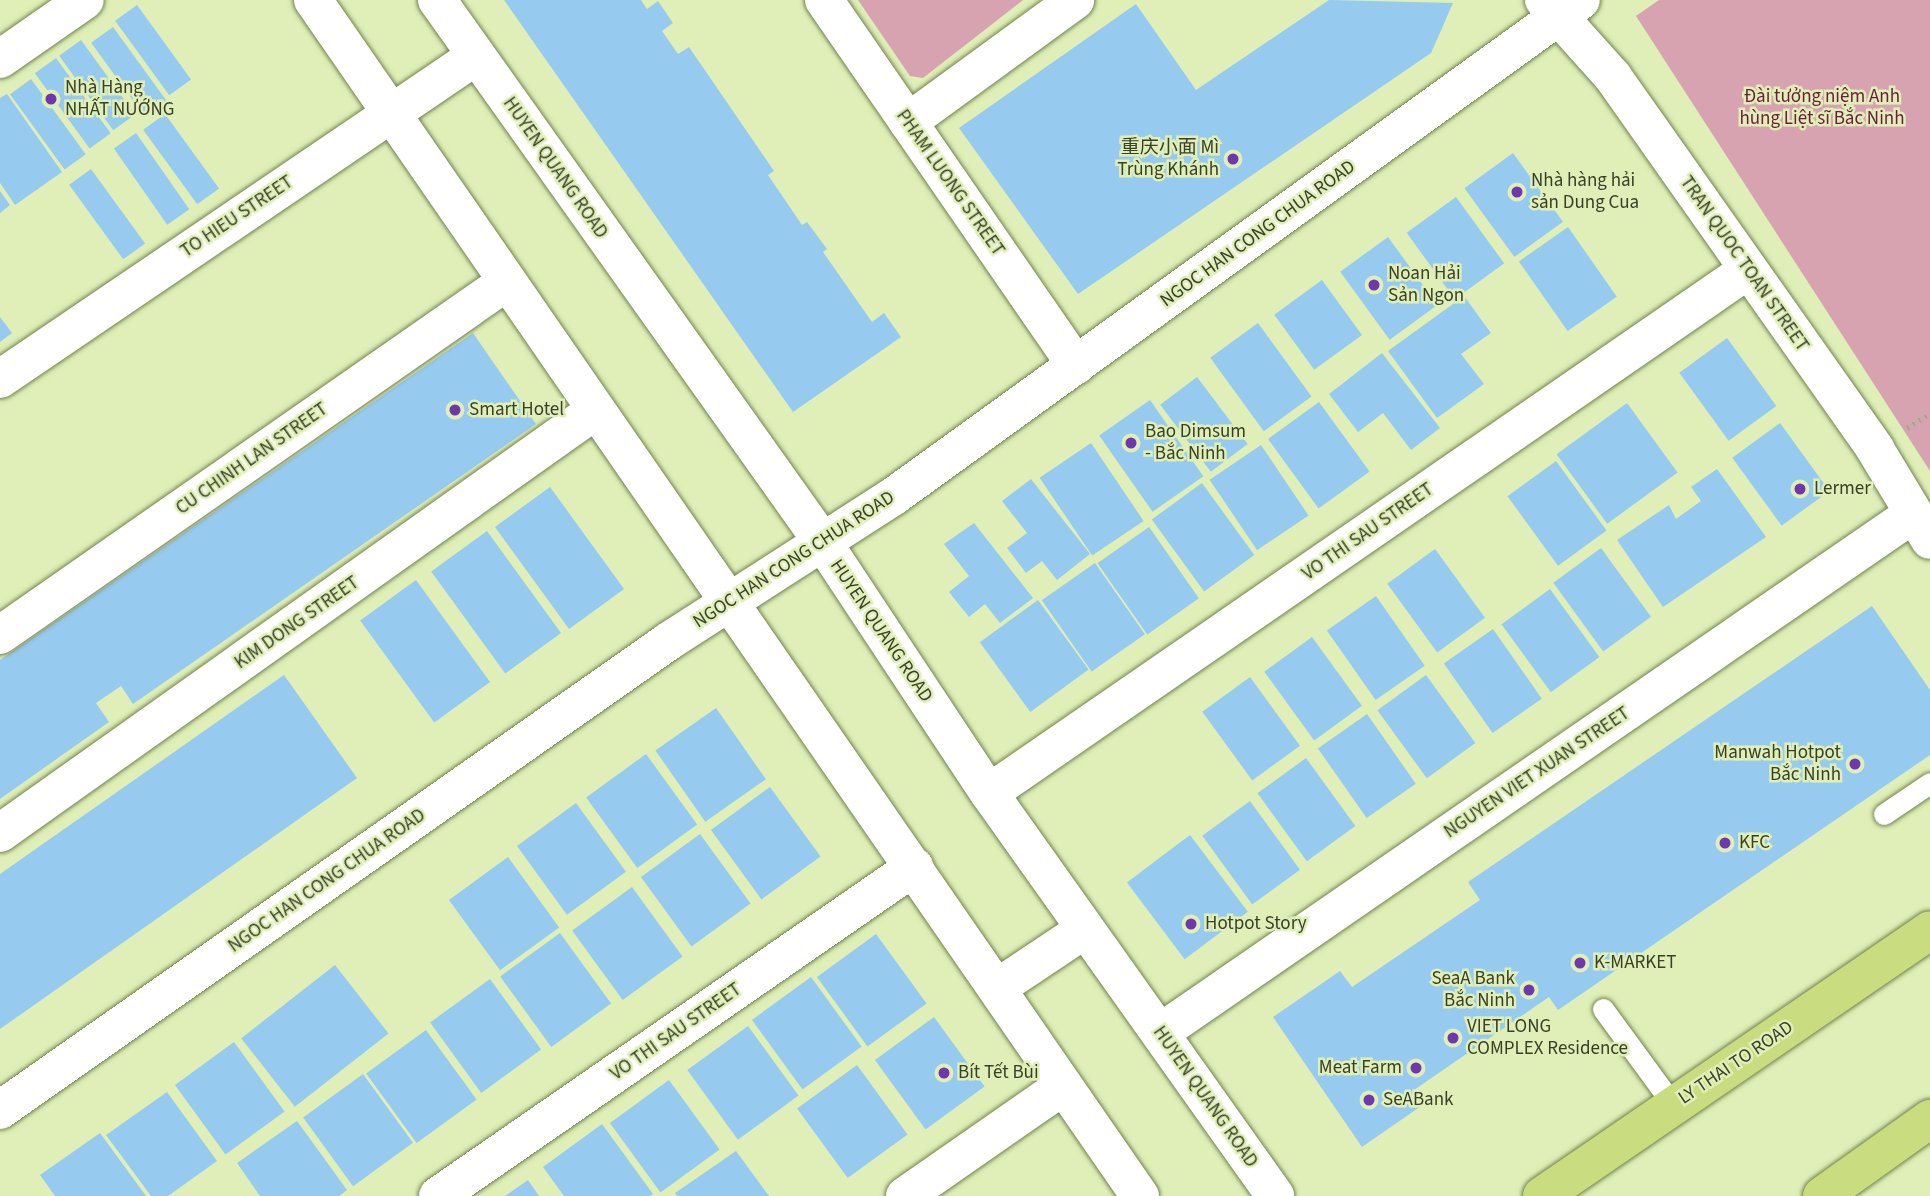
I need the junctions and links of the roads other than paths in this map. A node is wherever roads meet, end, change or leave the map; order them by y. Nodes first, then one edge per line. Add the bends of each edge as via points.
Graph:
1 (85, 0) edge
2 (313, 0) edge
3 (437, 0) edge
4 (824, 0) edge
5 (1075, 0) edge
6 (1561, 5) edge
7 (476, 57) junction
8 (0, 60) edge
9 (390, 112) junction
10 (908, 122) junction
11 (1748, 270) junction
12 (505, 283) junction
13 (1076, 365) junction
14 (0, 379) edge
15 (593, 412) junction
16 (1922, 527) edge
17 (824, 544) junction
18 (731, 601) junction
19 (0, 635) edge
20 (1930, 783) edge
21 (989, 793) junction
22 (1884, 814) dead end
23 (0, 834) edge
24 (914, 867) junction
25 (1084, 930) junction
26 (1930, 930) edge
27 (997, 988) junction
28 (1603, 1009) dead end
29 (1161, 1032) junction
30 (1063, 1086) junction
31 (1674, 1105) junction
32 (0, 1111) edge
33 (1930, 1119) edge
34 (438, 1196) edge
35 (905, 1196) edge
36 (1140, 1196) edge
37 (1275, 1196) edge
38 (1542, 1196) edge
39 (1822, 1196) edge

1 - 8 street
2 - 9 street
3 - 7 street, HUYEN QUANG ROAD
4 - 10 street, PHAM LUONG STREET
5 - 10 street
6 - 11 street, TRAN QUOC TOAN STREET
6 - 13 street, NGOC HAN CONG CHUA ROAD
7 - 9 street, TO HIEU STREET
7 - 17 street, HUYEN QUANG ROAD
9 - 12 street
9 - 14 street, TO HIEU STREET
10 - 13 street, PHAM LUONG STREET
11 - 16 street, TRAN QUOC TOAN STREET via 1875,449
11 - 21 street, VO THI SAU STREET
12 - 15 street
12 - 19 street, CU CHINH LAN STREET
13 - 17 street, NGOC HAN CONG CHUA ROAD
15 - 18 street
15 - 23 street, KIM DONG STREET
16 - 29 street, NGUYEN VIET XUAN STREET
17 - 18 street, NGOC HAN CONG CHUA ROAD
17 - 21 street, HUYEN QUANG ROAD
18 - 24 street
18 - 32 street, NGOC HAN CONG CHUA ROAD
20 - 22 lane
21 - 25 street, HUYEN QUANG ROAD
24 - 27 street
24 - 34 street, VO THI SAU STREET
25 - 27 street
25 - 29 street, HUYEN QUANG ROAD
26 - 31 main road, LY THAI TO ROAD
27 - 30 street
28 - 31 lane
29 - 37 street, HUYEN QUANG ROAD
30 - 35 street
30 - 36 street
31 - 38 main road, LY THAI TO ROAD
33 - 39 main road

